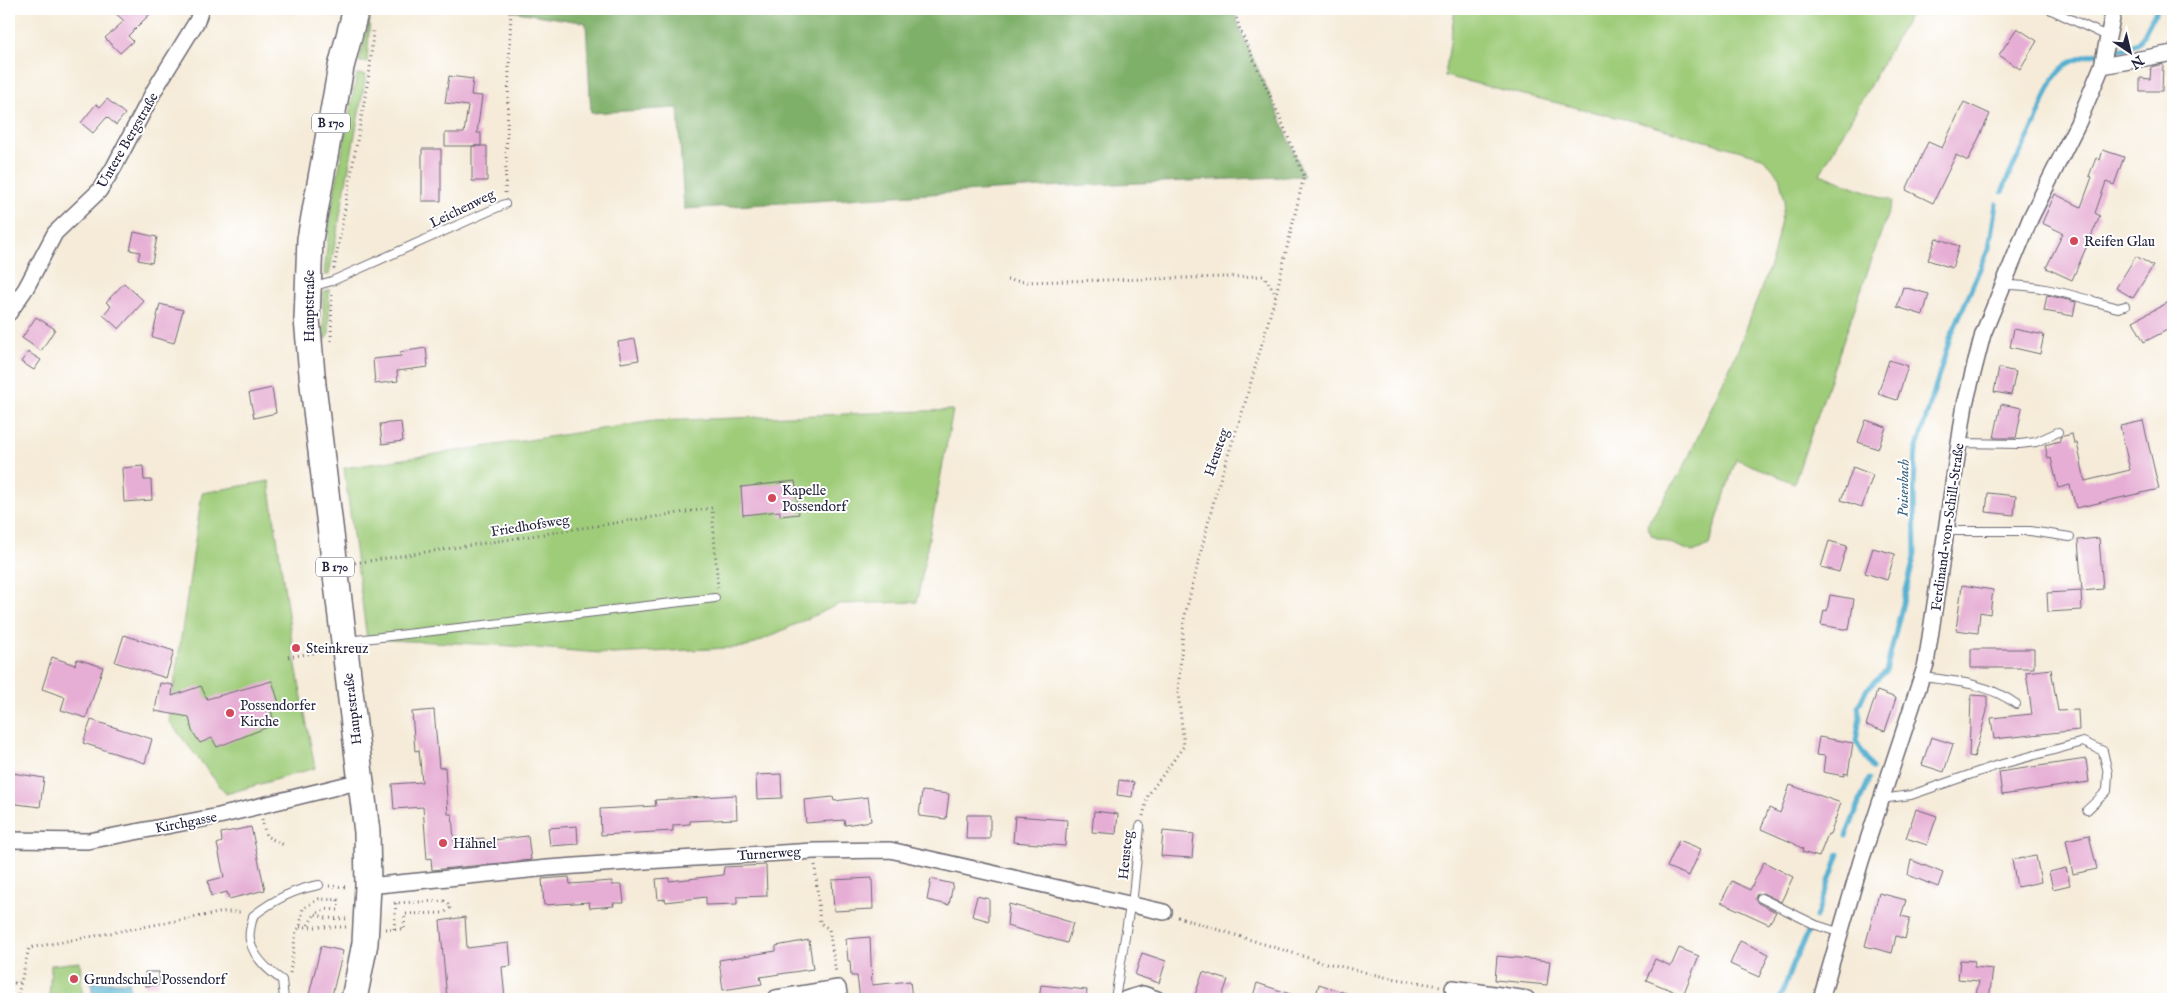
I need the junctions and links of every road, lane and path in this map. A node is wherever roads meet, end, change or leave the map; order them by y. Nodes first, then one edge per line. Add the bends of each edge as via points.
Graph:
1 (201, 9) edge
2 (511, 9) edge
3 (1234, 9) edge
4 (2049, 9) edge
5 (2114, 9) edge
6 (365, 15) edge
7 (2109, 37) junction
8 (2173, 53) edge
9 (2102, 66) junction
10 (505, 204) joint
11 (1007, 280) dead end
12 (332, 281) junction
13 (2003, 285) junction
14 (307, 288) junction
15 (1276, 294) junction
16 (2125, 306) dead end
17 (9, 313) edge
18 (330, 344) dead end
19 (2058, 432) dead end
20 (1959, 443) junction
21 (1946, 531) junction
22 (2070, 537) dead end
23 (352, 564) dead end
24 (717, 596) joint
25 (344, 645) junction
26 (288, 657) dead end
27 (1922, 677) junction
28 (2016, 704) dead end
29 (360, 781) junction
30 (1881, 799) junction
31 (259, 806) junction
32 (2088, 810) dead end
33 (1140, 826) joint
34 (9, 840) edge
35 (286, 846) dead end
36 (814, 850) junction
37 (319, 886) joint
38 (359, 890) junction
39 (1761, 898) dead end
40 (338, 900) junction
41 (344, 900) dead end
42 (394, 903) joint
43 (1131, 906) junction
44 (348, 911) dead end
45 (1164, 912) joint
46 (315, 914) junction
47 (253, 916) junction
48 (308, 926) junction
49 (348, 926) dead end
50 (300, 927) junction
51 (1841, 932) junction
52 (282, 980) junction
53 (20, 982) junction
54 (9, 984) edge
55 (1453, 988) joint
56 (839, 994) edge
57 (776, 998) edge
58 (17, 999) edge
59 (284, 999) edge
60 (354, 999) edge
61 (1116, 999) edge
62 (1126, 999) edge
63 (1156, 999) edge
64 (1527, 999) edge
65 (1820, 999) edge

1 - 17 street, Untere Bergstraße via 114,167 98,191 55,233
2 - 10 path, Leichenweg
3 - 15 path, Heusteg via 1240,30 1304,176
4 - 7 lane
5 - 7 street, Ferdinand-von-Schill-Straße
6 - 12 path via 370,69
6 - 14 main road, Hauptstraße / B 170 via 341,66 310,239
7 - 9 street, Ferdinand-von-Schill-Straße
8 - 9 street
9 - 13 street, Ferdinand-von-Schill-Straße
10 - 12 lane, Leichenweg
11 - 15 path via 1264,276
12 - 14 lane, Leichenweg
12 - 18 path
13 - 16 lane via 2062,293 2118,308
13 - 20 street, Ferdinand-von-Schill-Straße via 1983,334 1965,404
14 - 25 main road, Hauptstraße / B 170 via 309,353
15 - 33 path, Heusteg via 1244,410 1216,492 1184,619 1178,692 1184,746 1148,795
19 - 20 lane via 2036,442 2020,444
20 - 21 street, Ferdinand-von-Schill-Straße
21 - 22 lane via 2030,531
21 - 27 street, Ferdinand-von-Schill-Straße
23 - 24 path, Friedhofsweg via 712,508
24 - 25 lane
25 - 26 path
25 - 29 main road, Hauptstraße / B 170
27 - 28 lane via 1975,684
27 - 30 street, Ferdinand-von-Schill-Straße
29 - 31 street, Kirchgasse
29 - 38 main road, Hauptstraße / B 170 via 367,832
30 - 32 lane via 1911,795 1996,766 2083,742 2102,751 2108,773 2108,791
30 - 51 street, Ferdinand-von-Schill-Straße
31 - 34 street, Kirchgasse via 88,841
31 - 35 path via 266,836
33 - 43 lane, Heusteg
36 - 38 street, Turnerweg via 548,868
36 - 43 street, Turnerweg via 890,850
36 - 56 path via 820,922 829,929
37 - 38 path
37 - 47 lane via 306,887
38 - 60 main road, Hauptstraße / B 170 via 365,943
39 - 51 lane via 1816,926
40 - 41 path
40 - 46 path via 338,910 325,909
40 - 50 path via 311,902 304,908
42 - 42 path via 444,902 450,908 444,913 405,914 404,929 394,929
43 - 45 street, Turnerweg
43 - 61 lane, Heusteg
44 - 46 path via 348,919
45 - 55 path via 1328,963 1385,977
46 - 48 path
47 - 52 lane via 249,939 258,958
47 - 53 path via 242,911 224,912 29,948
48 - 49 path
48 - 50 path
50 - 52 path via 296,932 291,971
51 - 65 street, Ferdinand-von-Schill-Straße
52 - 59 lane
53 - 54 path
53 - 58 path
55 - 64 street
56 - 57 street
62 - 63 street via 1143,994

